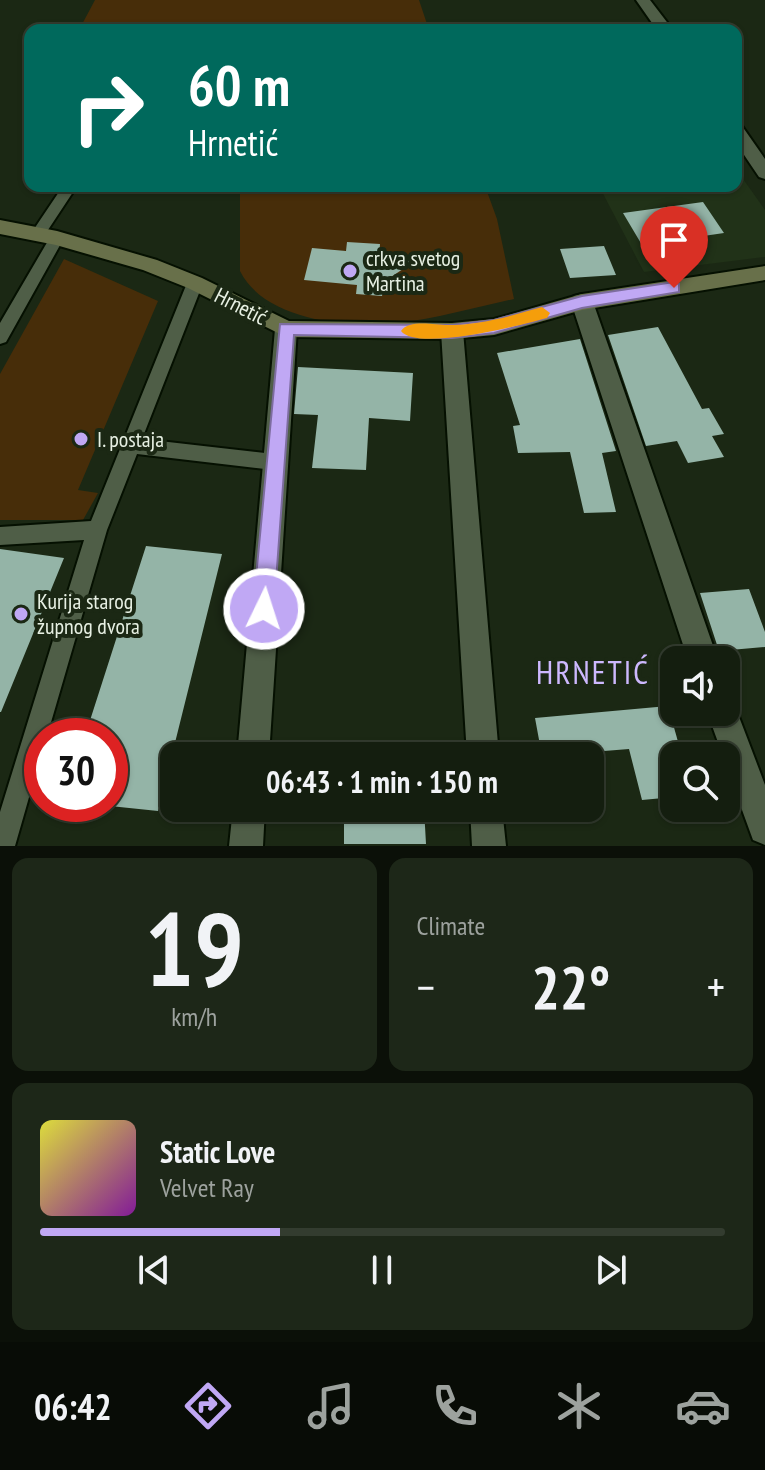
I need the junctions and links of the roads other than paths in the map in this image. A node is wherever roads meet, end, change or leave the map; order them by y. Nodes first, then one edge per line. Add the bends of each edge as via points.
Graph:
1 (643, 0) edge
2 (661, 24) edge
3 (742, 139) edge
4 (765, 173) edge
5 (67, 192) edge
6 (0, 227) edge
7 (47, 236) junction
8 (765, 273) edge
9 (195, 283) junction
10 (582, 302) junction
11 (286, 329) junction
12 (452, 331) junction
13 (0, 338) edge
14 (129, 445) junction
15 (274, 462) junction
16 (97, 530) junction
17 (0, 536) edge
18 (698, 646) edge
19 (727, 726) edge
20 (254, 742) edge
21 (482, 742) edge
22 (248, 822) edge
23 (487, 822) edge
24 (765, 828) edge
25 (2, 846) edge
26 (246, 846) edge
27 (489, 846) edge

1 - 2 street
3 - 4 street
5 - 7 lane
6 - 7 street, Hrnetić
7 - 9 street, Hrnetić
7 - 13 lane
8 - 10 street, Hrnetić
9 - 11 street, Hrnetić
9 - 14 lane
10 - 12 street, Hrnetić via 494,327
10 - 18 street
11 - 12 street, Hrnetić
11 - 15 street
12 - 21 street
14 - 15 lane
14 - 16 lane
15 - 20 street
16 - 17 lane
16 - 25 lane
19 - 24 street
22 - 26 street
23 - 27 street

